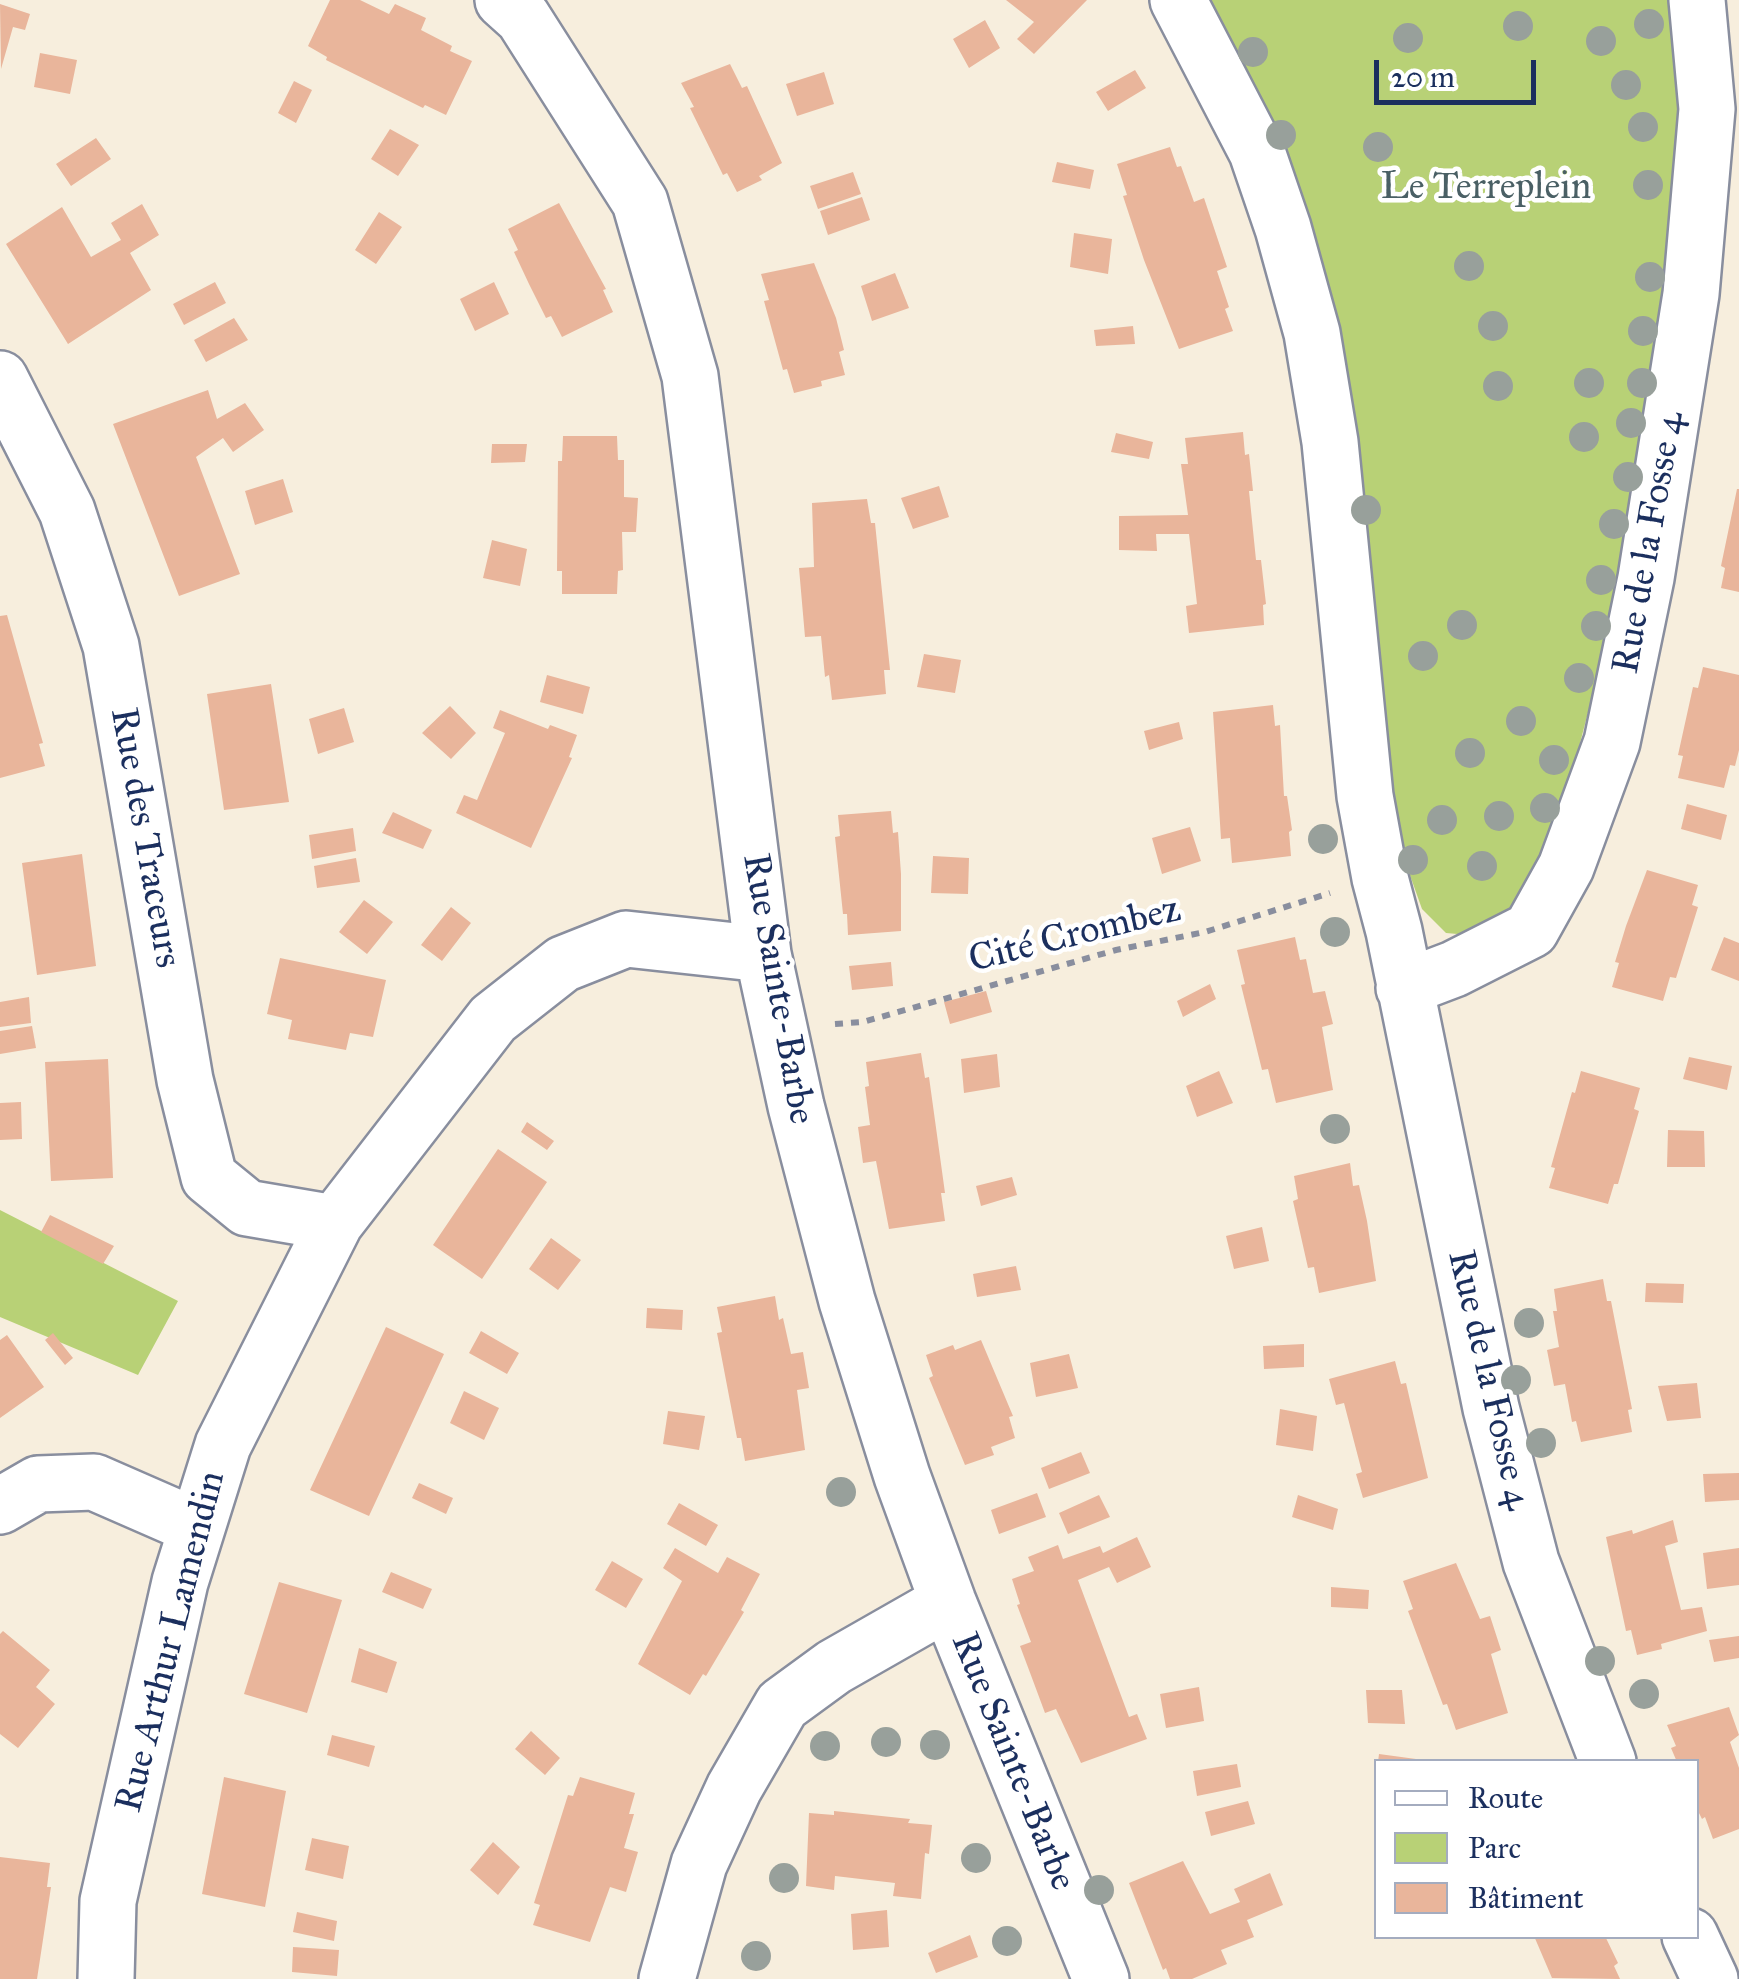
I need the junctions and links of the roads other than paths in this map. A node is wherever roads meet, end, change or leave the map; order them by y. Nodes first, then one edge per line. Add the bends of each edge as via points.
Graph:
1 (504, 0) edge
2 (1178, 0) edge
3 (1697, 0) edge
4 (0, 380) edge
5 (764, 954) junction
6 (1404, 988) junction
7 (335, 1223) junction
8 (0, 1506) edge
9 (197, 1527) junction
10 (948, 1602) junction
11 (1607, 1759) edge
12 (1691, 1939) edge
13 (106, 1979) edge
14 (666, 1979) edge
15 (1100, 1979) edge
16 (1710, 1979) edge

1 - 5 street, Rue Sainte-Barbe via 640,202 690,376
2 - 6 street, Rue de la Fosse 4 via 1257,152 1312,333 1330,442 1364,796
3 - 6 street, Rue de la Fosse 4 via 1707,110 1691,294 1646,578 1612,742 1566,867 1531,930
4 - 7 street, Rue des Traceurs via 67,511 112,646 185,1080 209,1177 248,1208
5 - 7 street, Rue Arthur Lamendin via 626,939 563,964 493,1019
5 - 10 street, Rue Sainte-Barbe via 847,1301
6 - 11 street, Rue de la Fosse 4 via 1491,1408 1531,1562
7 - 9 street, Rue Arthur Lamendin via 223,1445
8 - 9 street via 38,1484 94,1482
9 - 13 street, Rue Arthur Lamendin via 108,1901
10 - 14 street via 782,1705 699,1864
10 - 15 street, Rue Sainte-Barbe
12 - 16 street

